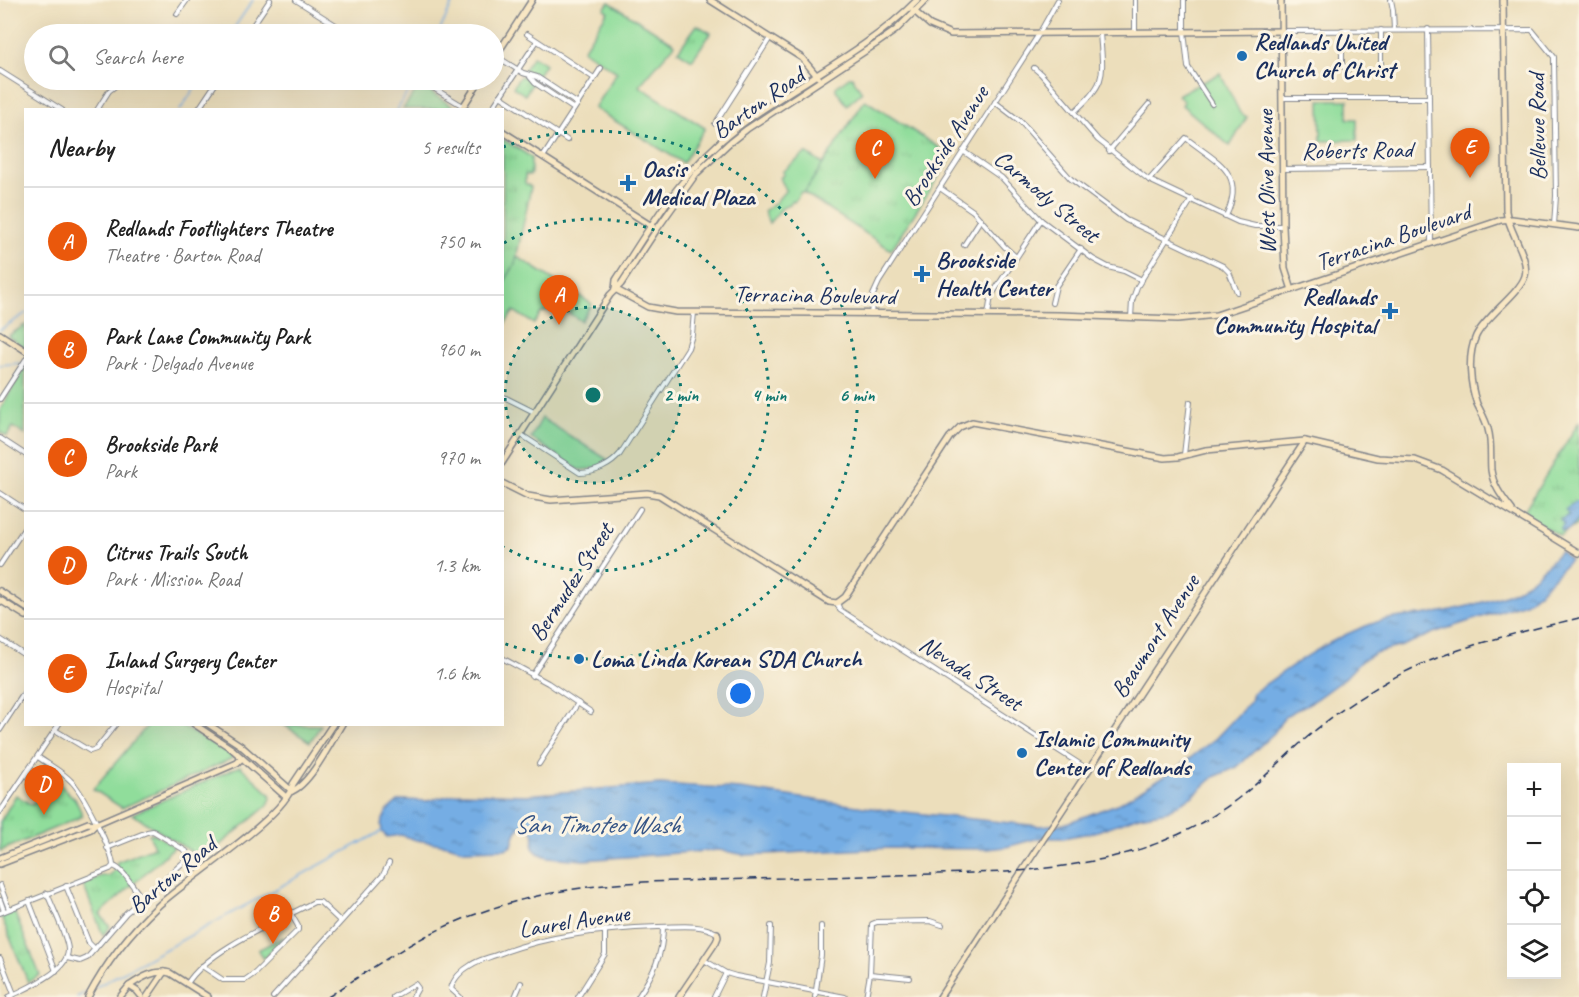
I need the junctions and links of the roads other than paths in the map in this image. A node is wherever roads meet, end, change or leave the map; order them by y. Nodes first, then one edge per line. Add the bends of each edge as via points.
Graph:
1 (187, 0) edge
2 (270, 0) edge
3 (296, 0) edge
4 (532, 0) edge
5 (710, 0) edge
6 (917, 0) edge
7 (926, 0) edge
8 (1058, 0) edge
9 (1135, 0) edge
10 (1184, 0) edge
11 (1281, 0) edge
12 (1391, 0) edge
13 (1503, 0) edge
14 (910, 7) junction
15 (915, 12) junction
16 (177, 14) dead end
17 (254, 24) edge
18 (334, 24) edge
19 (1504, 28) junction
20 (1428, 29) junction
21 (1342, 30) junction
22 (1382, 30) junction
23 (1394, 30) junction
24 (1136, 31) junction
25 (1184, 31) junction
26 (1282, 31) junction
27 (1100, 32) junction
28 (527, 34) dead end
29 (1039, 34) junction
30 (770, 38) junction
31 (537, 41) junction
32 (504, 44) edge
33 (504, 63) edge
34 (602, 68) dead end
35 (1034, 68) dead end
36 (0, 70) edge
37 (518, 70) junction
38 (1347, 71) dead end
39 (1382, 75) dead end
40 (530, 76) junction
41 (594, 78) junction
42 (819, 78) junction
43 (24, 85) edge
44 (31, 90) edge
45 (110, 90) edge
46 (211, 90) edge
47 (436, 90) edge
48 (474, 90) edge
49 (500, 96) junction
50 (1283, 98) junction
51 (1429, 98) junction
52 (995, 102) junction
53 (578, 104) junction
54 (1149, 104) dead end
55 (1212, 104) dead end
56 (493, 107) dead end
57 (59, 108) edge
58 (98, 108) edge
59 (199, 108) edge
60 (464, 108) edge
61 (574, 109) junction
62 (1074, 112) junction
63 (716, 124) dead end
64 (504, 132) edge
65 (558, 134) junction
66 (567, 140) dead end
67 (963, 151) junction
68 (1109, 151) junction
69 (543, 157) junction
70 (1430, 167) junction
71 (1283, 169) junction
72 (1149, 180) junction
73 (939, 188) junction
74 (1192, 200) junction
75 (1226, 216) junction
76 (1507, 218) junction
77 (981, 219) junction
78 (1041, 220) junction
79 (1554, 225) junction
80 (1283, 226) junction
81 (654, 227) junction
82 (1579, 228) edge
83 (1168, 239) junction
84 (1431, 243) junction
85 (964, 245) dead end
86 (1081, 249) junction
87 (1016, 257) junction
88 (1142, 280) junction
89 (615, 289) junction
90 (1292, 290) junction
91 (1237, 292) dead end
92 (1052, 303) dead end
93 (694, 312) junction
94 (871, 314) junction
95 (988, 315) junction
96 (1131, 318) junction
97 (1, 334) edge
98 (24, 350) edge
99 (24, 362) edge
100 (504, 397) edge
101 (0, 399) edge
102 (1191, 402) dead end
103 (534, 412) junction
104 (520, 434) junction
105 (0, 438) edge
106 (1305, 441) junction
107 (24, 452) edge
108 (1184, 455) junction
109 (504, 460) edge
110 (504, 484) edge
111 (0, 493) edge
112 (24, 509) edge
113 (640, 509) dead end
114 (1514, 513) junction
115 (24, 529) edge
116 (0, 550) edge
117 (1579, 553) edge
118 (7, 555) junction
119 (0, 566) edge
120 (0, 591) edge
121 (0, 600) edge
122 (837, 603) junction
123 (24, 607) edge
124 (24, 615) edge
125 (0, 640) edge
126 (24, 655) edge
127 (504, 659) edge
128 (532, 676) junction
129 (24, 693) edge
130 (578, 703) junction
131 (591, 712) dead end
132 (58, 726) edge
133 (114, 726) edge
134 (197, 726) edge
135 (210, 726) edge
136 (332, 726) edge
137 (341, 726) edge
138 (0, 730) edge
139 (55, 730) junction
140 (208, 733) junction
141 (38, 758) junction
142 (242, 758) junction
143 (539, 764) dead end
144 (1089, 770) junction
145 (292, 791) junction
146 (286, 797) junction
147 (0, 812) edge
148 (96, 824) junction
149 (107, 848) junction
150 (0, 858) edge
151 (389, 863) dead end
152 (0, 864) edge
153 (113, 866) junction
154 (66, 885) junction
155 (1, 889) edge
156 (47, 893) junction
157 (142, 898) junction
158 (0, 900) edge
159 (29, 901) junction
160 (9, 909) junction
161 (2, 912) edge
162 (291, 914) junction
163 (340, 921) junction
164 (942, 925) dead end
165 (771, 926) dead end
166 (821, 926) dead end
167 (663, 927) junction
168 (605, 930) junction
169 (717, 933) joint
170 (95, 949) junction
171 (0, 958) edge
172 (67, 958) junction
173 (704, 960) junction
174 (202, 966) junction
175 (56, 971) junction
176 (164, 972) junction
177 (726, 973) junction
178 (870, 974) junction
179 (910, 978) dead end
180 (767, 981) junction
181 (521, 983) dead end
182 (187, 984) junction
183 (129, 986) junction
184 (816, 990) junction
185 (14, 994) junction
186 (9, 997) edge
187 (88, 997) edge
188 (120, 997) edge
189 (142, 997) edge
190 (147, 997) edge
191 (208, 997) edge
192 (273, 997) edge
193 (393, 997) edge
194 (413, 997) edge
195 (460, 997) edge
196 (515, 997) edge
197 (578, 997) edge
198 (638, 997) edge
199 (679, 997) edge
200 (714, 997) edge
201 (763, 997) edge
202 (815, 997) edge
203 (845, 997) edge
204 (866, 997) edge
205 (940, 997) edge

1 - 16 street
2 - 17 street
3 - 18 street
4 - 32 main road
5 - 30 main road
6 - 14 main road, Barton Road
7 - 15 main road, Barton Road
8 - 29 street, Brookside Avenue
9 - 24 street
10 - 25 street
11 - 26 main road, West Olive Avenue
12 - 23 street
13 - 19 main road
14 - 15 main road
14 - 42 main road, Barton Road
15 - 29 main road via 930,26 951,34
15 - 42 main road, Barton Road via 876,44
19 - 20 street, Bellevue Road
19 - 76 main road
19 - 79 street, Bellevue Road via 1532,30 1554,57
20 - 23 street, Bellevue Road
20 - 51 street
21 - 22 street, Bellevue Road
21 - 26 street, Bellevue Road
21 - 38 street via 1342,64
22 - 23 street, Bellevue Road
22 - 39 street
24 - 25 main road
24 - 27 main road
25 - 26 main road
25 - 55 street via 1188,67
26 - 50 main road, West Olive Avenue
27 - 29 main road
27 - 62 street via 1102,78 1094,93
28 - 31 street
29 - 52 street, Brookside Avenue
30 - 42 main road via 804,60
30 - 63 street
31 - 37 street
31 - 41 street
33 - 37 street
34 - 41 street
35 - 62 street
36 - 43 street
37 - 40 street
37 - 49 street
40 - 53 street
40 - 61 street
41 - 53 street
42 - 81 main road, Barton Road via 701,165 676,189
44 - 57 street
45 - 58 street
46 - 59 street
47 - 60 street
48 - 60 main road
49 - 56 street
49 - 65 street
50 - 51 street
50 - 71 main road, West Olive Avenue
51 - 70 street
52 - 67 street, Brookside Avenue
52 - 83 street via 1021,122 1083,189 1126,220
53 - 61 street
54 - 68 street
61 - 65 street
62 - 68 street
64 - 69 main road
65 - 66 street
65 - 69 street
67 - 73 street, Brookside Avenue
67 - 78 street, Carmody Street via 1002,178
68 - 72 street
69 - 81 main road
70 - 71 street, Roberts Road
70 - 84 street
71 - 80 main road, West Olive Avenue
72 - 74 street
72 - 75 street via 1186,138 1230,174 1234,188
73 - 77 street
73 - 94 street, Brookside Avenue via 876,286
74 - 75 street
74 - 83 street
75 - 80 street via 1255,226
76 - 79 main road, Terracina Boulevard
76 - 84 main road, Terracina Boulevard
76 - 114 main road via 1523,257 1525,276 1477,335 1471,370 1474,394 1488,429 1493,477
77 - 85 street
77 - 87 street
78 - 86 street, Carmody Street
78 - 87 street
79 - 82 main road, Terracina Boulevard
80 - 90 main road, West Olive Avenue via 1285,267
81 - 89 main road, Barton Road via 616,280
83 - 88 street
83 - 91 street via 1224,266
84 - 90 main road, Terracina Boulevard
86 - 88 street, Carmody Street via 1100,263
86 - 92 street via 1056,286
87 - 95 street via 991,296
88 - 96 street via 1132,301
89 - 93 main road, Terracina Boulevard via 648,307
89 - 103 main road, Barton Road
90 - 96 main road, Terracina Boulevard via 1216,315
93 - 94 main road, Terracina Boulevard
93 - 104 street via 688,348 614,461 579,473
94 - 95 main road, Terracina Boulevard
95 - 96 main road, Terracina Boulevard
97 - 98 main road
99 - 101 street
100 - 103 street
102 - 108 street
103 - 104 main road, Barton Road
104 - 109 main road, Barton Road
105 - 107 street
106 - 108 main road
106 - 114 main road via 1378,458 1429,464
106 - 144 main road, Beaumont Avenue
108 - 122 main road via 1165,458 981,423 964,424 950,437 845,597
110 - 122 main road via 528,496 551,500 659,495 829,602
111 - 112 street
113 - 128 street, Bermudez Street
114 - 117 main road
115 - 118 street
116 - 118 street
118 - 119 street
120 - 123 main road
121 - 124 main road
122 - 144 street, Nevada Street via 840,610
125 - 126 street
127 - 128 street
128 - 130 street
129 - 138 street
130 - 131 street
130 - 143 street
132 - 139 street
133 - 139 street via 90,751
134 - 140 main road
135 - 140 main road
135 - 145 main road via 245,749
136 - 145 main road, Barton Road
137 - 145 main road, Barton Road via 316,765
139 - 141 street
140 - 142 main road
141 - 147 street
141 - 148 street via 72,782
142 - 146 main road
142 - 148 main road
144 - 205 main road, Beaumont Avenue
145 - 146 main road, Barton Road
146 - 187 main road, Barton Road via 260,825 158,905 129,936
148 - 149 street
148 - 150 main road via 88,823
148 - 152 main road
149 - 153 street
149 - 157 street via 153,831 186,851 186,860
151 - 163 street via 383,875
153 - 154 street
153 - 157 street via 123,871
154 - 156 street
154 - 170 street
155 - 160 street
156 - 159 street
156 - 172 street via 67,942
157 - 170 street
158 - 161 street
159 - 160 street
159 - 175 street
160 - 161 street
162 - 163 street via 317,902
162 - 174 street via 225,949
162 - 174 street via 298,930 251,977 223,980
163 - 192 street
164 - 178 street via 930,921 872,924
165 - 180 street
166 - 184 street
167 - 168 street, Laurel Avenue
167 - 169 street, Laurel Avenue via 699,927
167 - 198 street via 658,962
168 - 195 street, Laurel Avenue via 534,943 478,961 462,971 452,984 451,989
168 - 197 street via 605,954
169 - 173 main road via 716,942
170 - 172 street via 83,960
171 - 185 street
172 - 175 street
173 - 177 street
173 - 199 main road
174 - 182 street
175 - 185 street
176 - 182 main road
176 - 183 main road
176 - 190 main road
177 - 180 street
177 - 200 street
178 - 179 street
178 - 204 street
180 - 184 street
180 - 201 street
181 - 196 street
182 - 191 main road
183 - 188 main road
183 - 189 main road
184 - 202 street
184 - 203 street
185 - 186 street
193 - 194 street via 416,984

